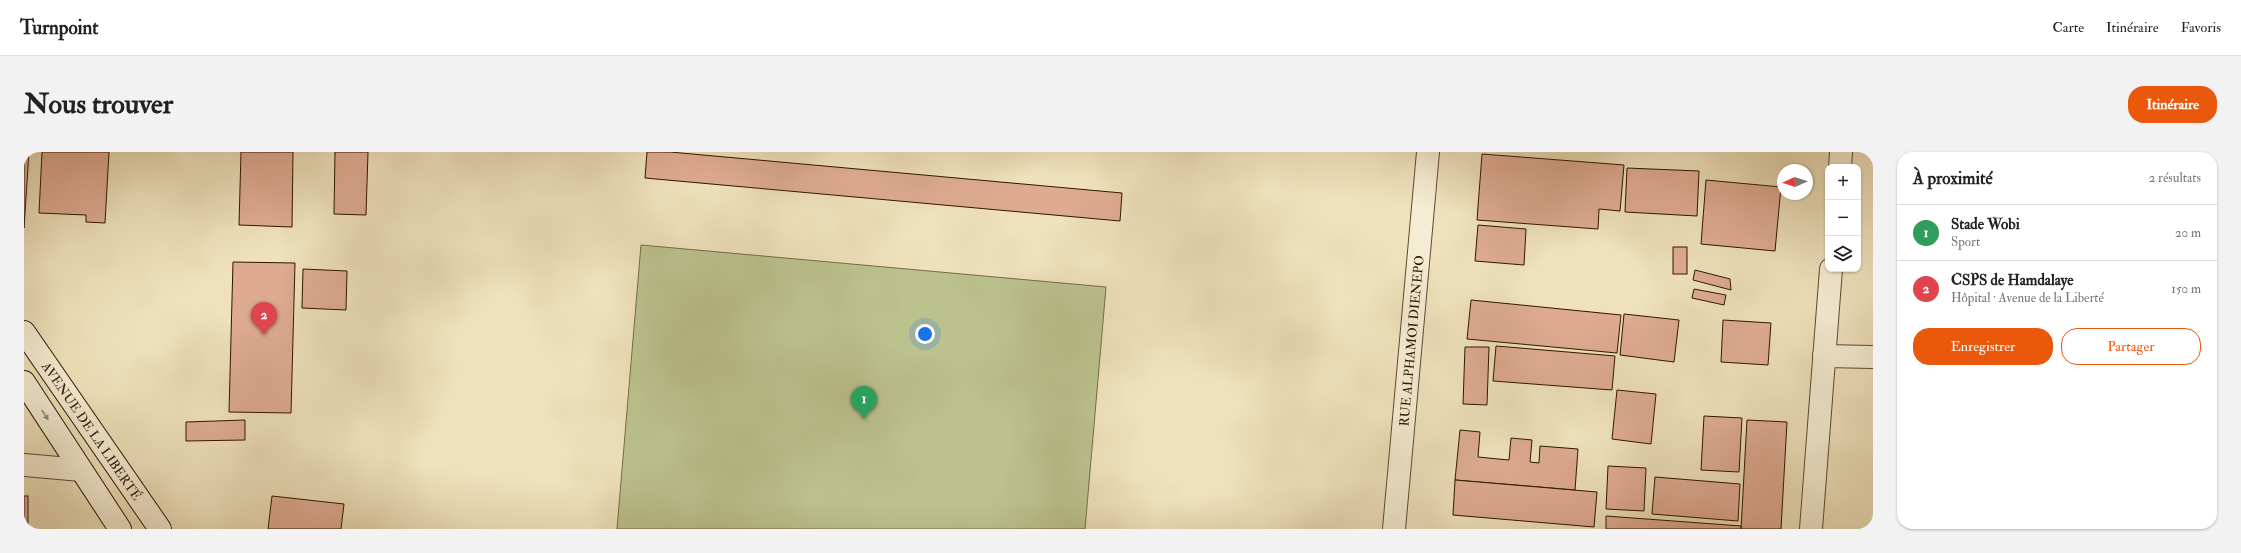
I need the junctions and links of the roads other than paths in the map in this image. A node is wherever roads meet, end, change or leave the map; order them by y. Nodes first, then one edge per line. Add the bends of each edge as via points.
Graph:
1 (1428, 152) edge
2 (1841, 152) edge
3 (1840, 164) edge
4 (1831, 272) edge
5 (24, 332) edge
6 (1824, 356) junction
7 (1873, 357) edge
8 (24, 382) edge
9 (24, 465) edge
10 (81, 470) junction
11 (120, 529) edge
12 (160, 529) edge
13 (1394, 529) edge
14 (1811, 529) edge

1 - 13 street, RUE ALPHAMOI DIENEPO
2 - 3 street
4 - 6 street
5 - 12 street, AVENUE DE LA LIBERTÉ
6 - 7 street
6 - 14 street
8 -> 10 street
9 - 10 street
10 - 11 street

